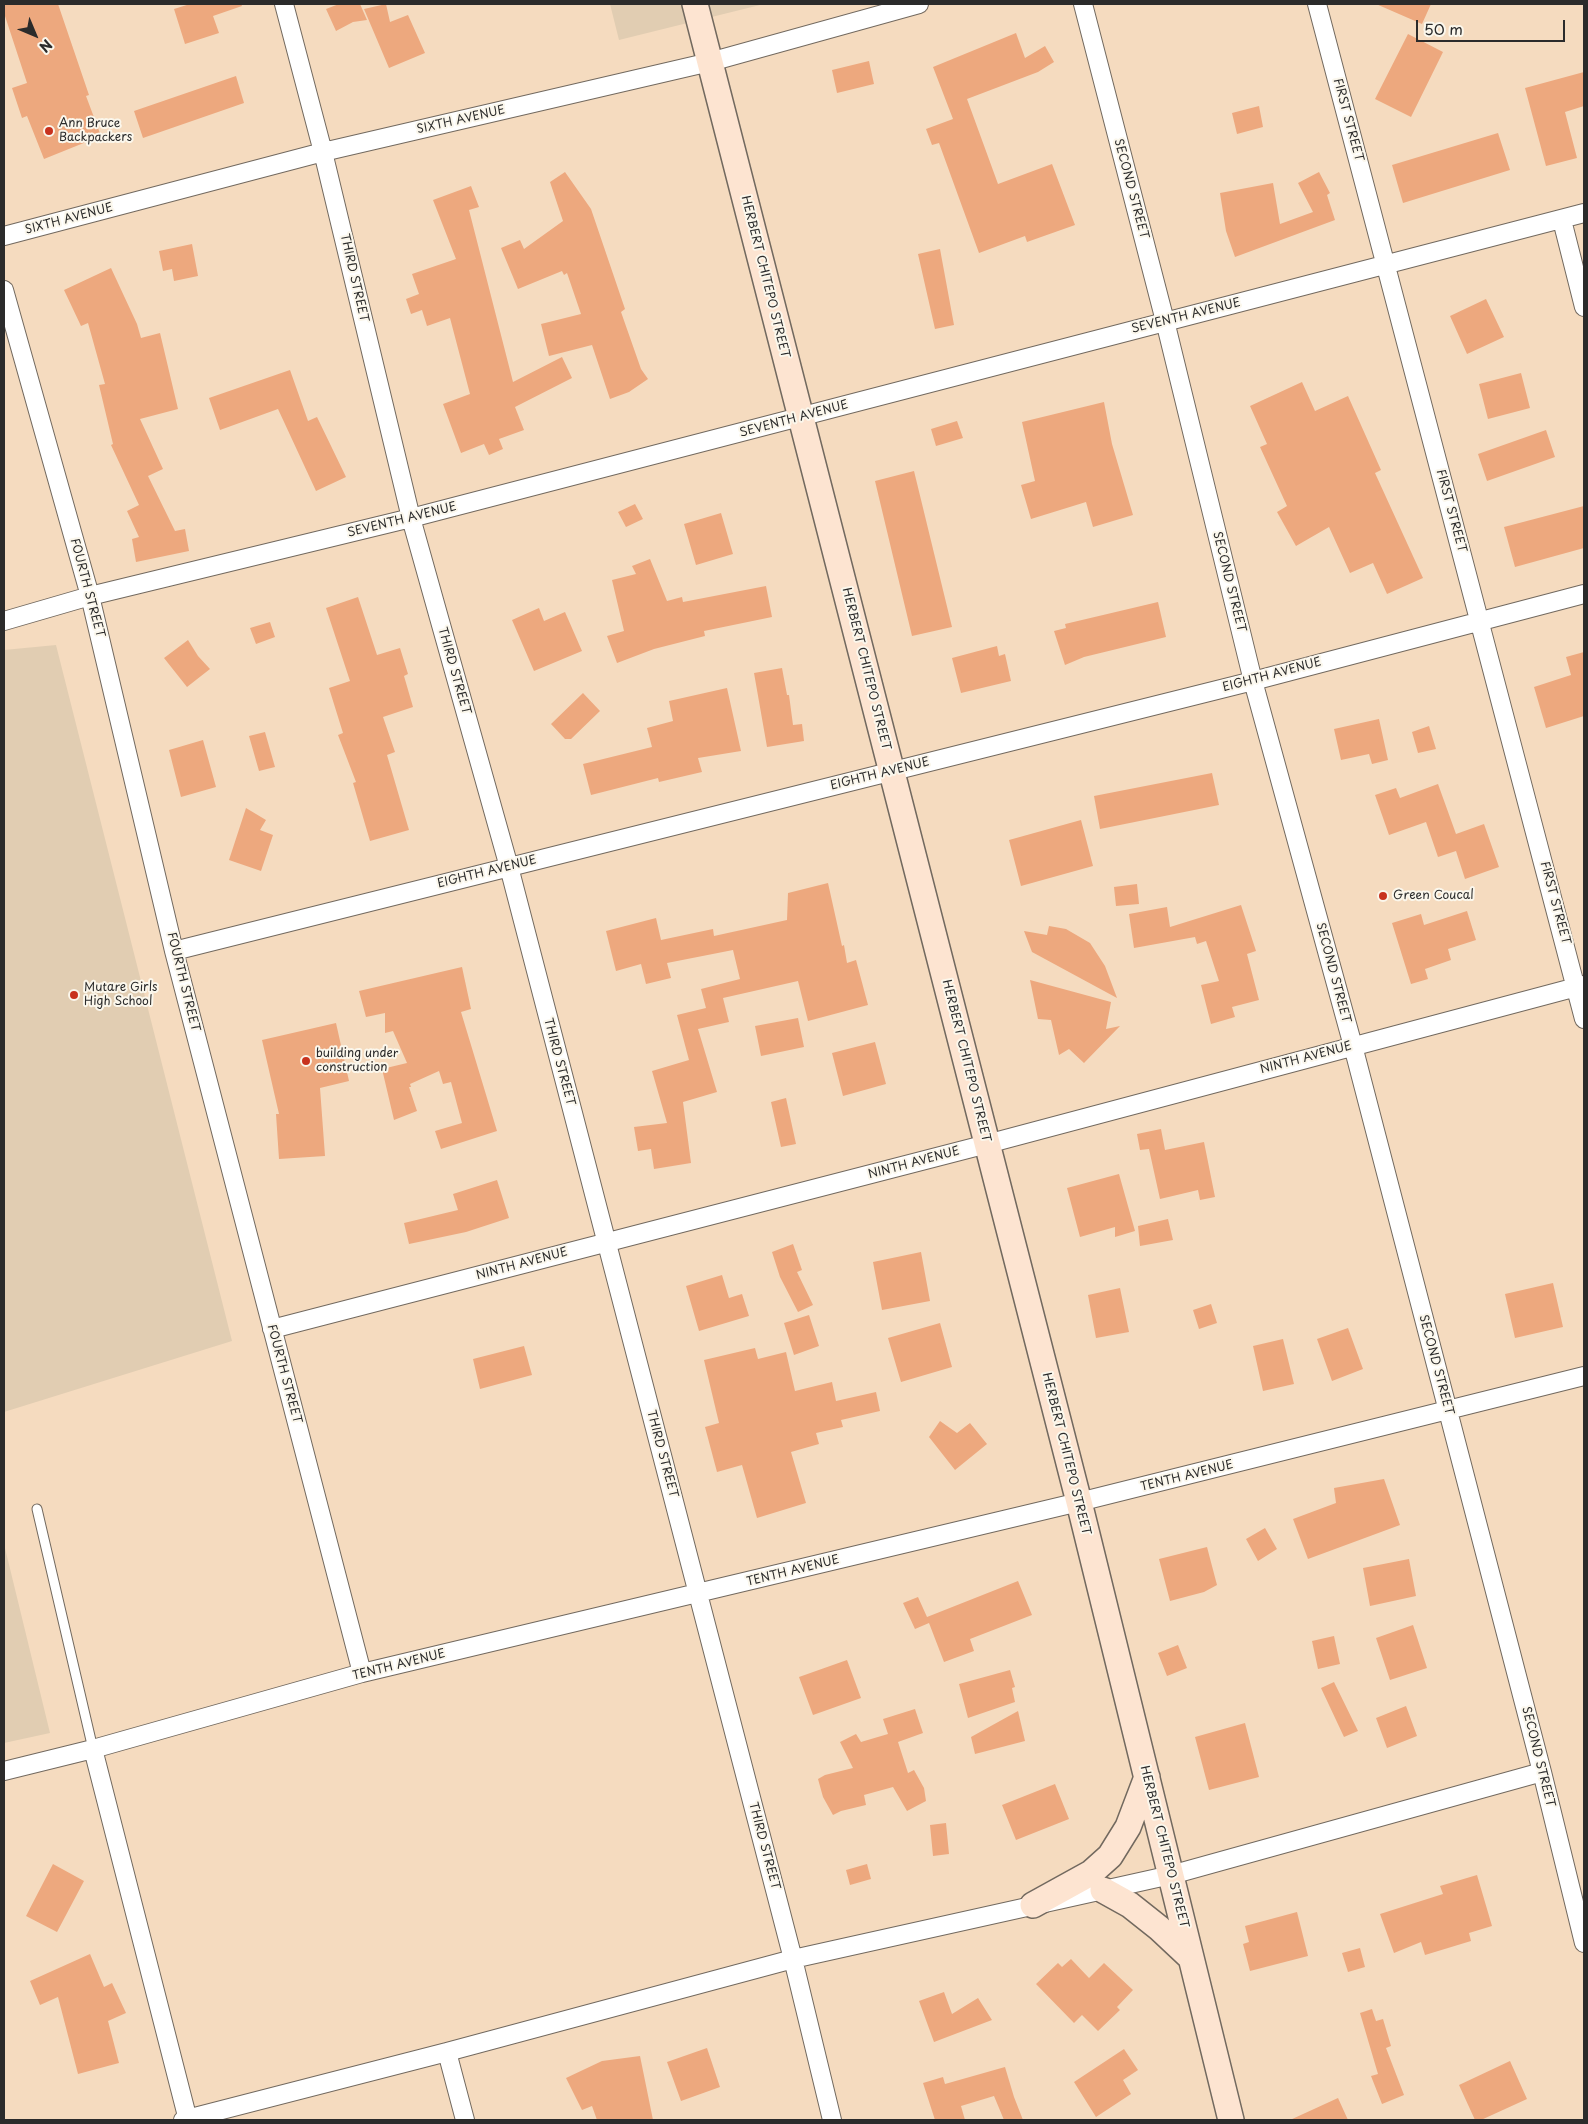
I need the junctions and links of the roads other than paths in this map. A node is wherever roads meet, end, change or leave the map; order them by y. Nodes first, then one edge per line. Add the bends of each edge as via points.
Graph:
1 (284, 4) edge
2 (695, 4) edge
3 (919, 4) edge
4 (1083, 4) edge
5 (1317, 4) edge
6 (710, 62) junction
7 (323, 152) junction
8 (1584, 213) edge
9 (1562, 220) junction
10 (4, 236) edge
11 (1386, 265) junction
12 (4, 290) edge
13 (1584, 307) edge
14 (1165, 321) junction
15 (801, 417) junction
16 (411, 518) junction
17 (1584, 594) edge
18 (90, 596) junction
19 (1480, 620) junction
20 (4, 621) edge
21 (1253, 681) junction
22 (892, 771) junction
23 (509, 866) junction
24 (174, 951) junction
25 (1580, 986) edge
26 (1584, 1019) edge
27 (1353, 1046) junction
28 (987, 1144) junction
29 (607, 1243) junction
30 (272, 1329) junction
31 (1584, 1376) edge
32 (1448, 1412) junction
33 (1079, 1502) junction
34 (37, 1509) dead end
35 (698, 1594) junction
36 (362, 1673) junction
37 (92, 1749) junction
38 (4, 1771) edge
39 (1542, 1772) junction
40 (1147, 1777) junction
41 (1171, 1875) junction
42 (1103, 1890) junction
43 (1033, 1905) junction
44 (1584, 1943) edge
45 (1191, 1958) junction
46 (793, 1959) junction
47 (447, 2052) junction
48 (186, 2120) edge
49 (464, 2120) edge
50 (832, 2120) edge
51 (1231, 2120) edge

1 - 7 street, THIRD STREET
2 - 6 main road, HERBERT CHITEPO STREET
3 - 6 street, SIXTH AVENUE
4 - 14 street, SECOND STREET
5 - 11 street, FIRST STREET
6 - 7 street, SIXTH AVENUE
6 - 15 main road, HERBERT CHITEPO STREET
7 - 10 street, SIXTH AVENUE
7 - 16 street, THIRD STREET
8 - 9 street, SEVENTH AVENUE
9 - 11 street, SEVENTH AVENUE
9 - 13 street
11 - 14 street, SEVENTH AVENUE
11 - 19 street, FIRST STREET
12 - 18 street, FOURTH STREET
14 - 15 street, SEVENTH AVENUE
14 - 21 street, SECOND STREET
15 - 16 street, SEVENTH AVENUE
15 - 22 main road, HERBERT CHITEPO STREET
16 - 18 street, SEVENTH AVENUE
16 - 23 street, THIRD STREET
17 - 19 street, EIGHTH AVENUE
18 - 20 street, SEVENTH AVENUE
18 - 24 street, FOURTH STREET
19 - 21 street, EIGHTH AVENUE
19 - 25 street, FIRST STREET
21 - 22 street, EIGHTH AVENUE
21 - 27 street, SECOND STREET
22 - 23 street, EIGHTH AVENUE
22 - 28 main road, HERBERT CHITEPO STREET
23 - 24 street, EIGHTH AVENUE
23 - 29 street, THIRD STREET
24 - 30 street, FOURTH STREET
25 - 26 street, FIRST STREET
25 - 27 street, NINTH AVENUE
27 - 28 street, NINTH AVENUE
27 - 32 street, SECOND STREET
28 - 29 street, NINTH AVENUE
28 - 33 main road, HERBERT CHITEPO STREET
29 - 30 street, NINTH AVENUE
29 - 35 street, THIRD STREET
30 - 36 street, FOURTH STREET
31 - 32 street, TENTH AVENUE
32 - 33 street, TENTH AVENUE
32 - 39 street, SECOND STREET
33 - 35 street, TENTH AVENUE
33 - 40 main road, HERBERT CHITEPO STREET
34 - 37 lane
35 - 36 street, TENTH AVENUE
35 - 46 street, THIRD STREET
36 - 37 street, TENTH AVENUE
37 - 38 street, TENTH AVENUE
37 - 48 street
39 - 41 street
39 - 44 street, SECOND STREET
40 - 41 main road, HERBERT CHITEPO STREET
40 - 43 main road via 1128,1827 1110,1856 1091,1873
41 - 42 street
41 - 45 main road, HERBERT CHITEPO STREET
42 - 43 street
42 - 45 main road via 1130,1905
43 - 46 street
45 - 51 main road, HERBERT CHITEPO STREET
46 - 47 street
46 - 50 street, THIRD STREET
47 - 48 street
47 - 49 street

